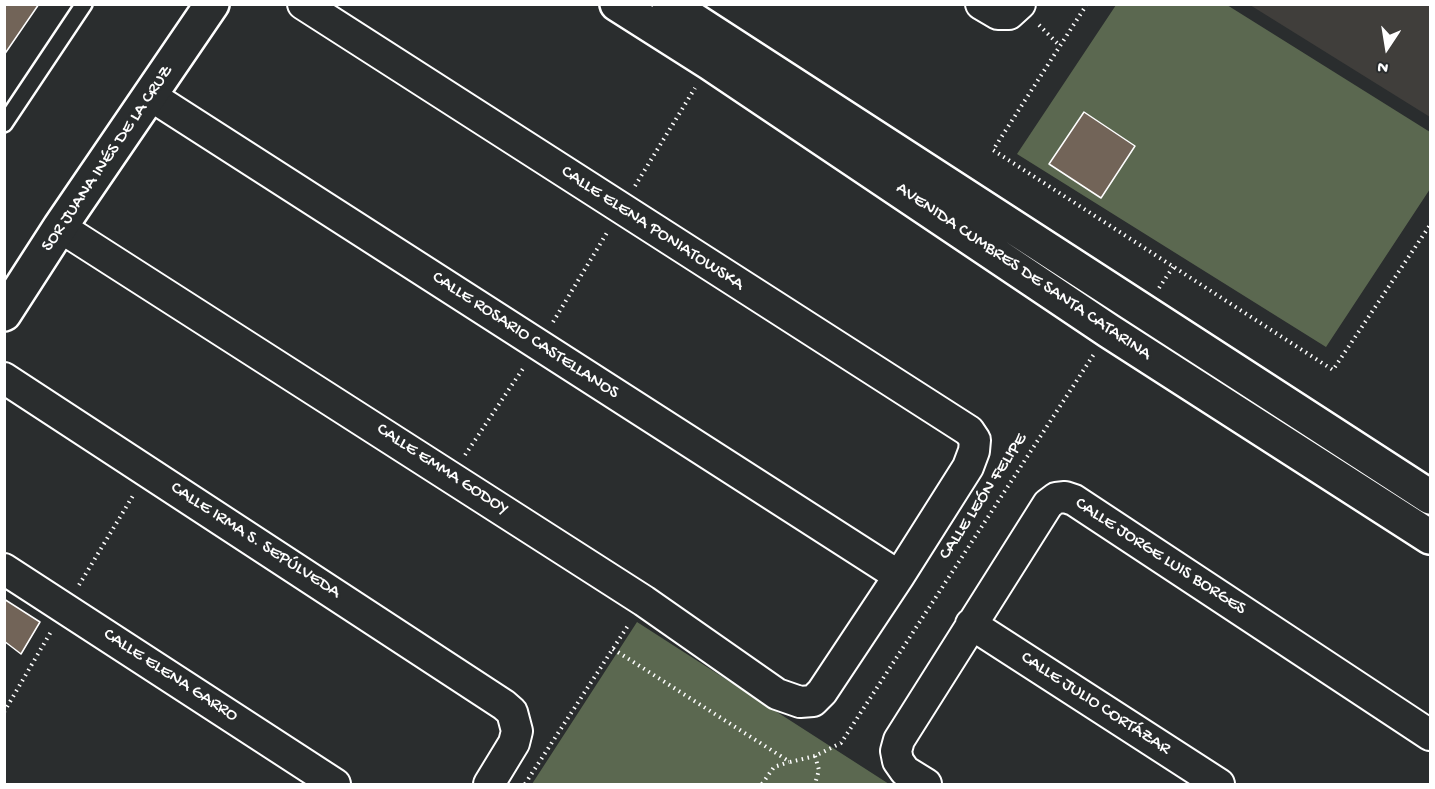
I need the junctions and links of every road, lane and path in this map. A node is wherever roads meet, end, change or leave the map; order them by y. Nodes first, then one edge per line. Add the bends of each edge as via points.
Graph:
1 (84, 4) edge
2 (212, 4) edge
3 (303, 4) edge
4 (617, 4) edge
5 (669, 4) edge
6 (981, 4) edge
7 (1087, 4) edge
8 (1017, 8) edge
9 (710, 63) junction
10 (151, 96) junction
11 (4, 124) edge
12 (621, 209) junction
13 (1431, 225) edge
14 (60, 227) junction
15 (1173, 267) junction
16 (1122, 298) junction
17 (4, 314) edge
18 (1103, 327) junction
19 (539, 345) junction
20 (4, 378) edge
21 (451, 475) junction
22 (1431, 497) edge
23 (1431, 537) edge
24 (4, 569) edge
25 (899, 576) junction
26 (644, 601) junction
27 (971, 624) junction
28 (613, 650) junction
29 (1431, 735) edge
30 (815, 756) junction
31 (790, 762) junction
32 (335, 784) edge
33 (489, 784) edge
34 (525, 784) edge
35 (762, 784) edge
36 (815, 784) edge
37 (926, 784) edge
38 (1219, 784) edge

1 - 11 lane
2 - 10 street, SOR JUANA INÉS DE LA CRUZ
3 - 12 street, CALLE ELENA PONIATOWSKA
4 - 9 street, AVENIDA CUMBRES DE SANTA CATARINA
5 - 16 street, AVENIDA CUMBRES DE SANTA CATARINA
6 - 8 street via 998,14 1009,14
7 - 15 path via 993,150
9 - 12 path
9 - 18 street, AVENIDA CUMBRES DE SANTA CATARINA
10 - 14 street, SOR JUANA INÉS DE LA CRUZ
10 - 19 street, CALLE ROSARIO CASTELLANOS
12 - 19 path
12 - 25 street, CALLE ELENA PONIATOWSKA via 969,431 975,440 968,467
13 - 15 path via 1333,370
14 - 17 street, SOR JUANA INÉS DE LA CRUZ
14 - 21 street, CALLE EMMA GODOY
15 - 16 path via 1157,292 1140,282
16 - 18 street
16 - 22 street, AVENIDA CUMBRES DE SANTA CATARINA
18 - 23 street, AVENIDA CUMBRES DE SANTA CATARINA
18 - 30 path, CALLE LEÓN FELIPE via 841,743
19 - 21 path
19 - 25 street, CALLE ROSARIO CASTELLANOS
20 - 33 street, CALLE IRMA S. SEPÚLVEDA via 504,705 512,712 517,731
21 - 26 street, CALLE EMMA GODOY
24 - 32 street, CALLE ELENA GARRO
25 - 26 street, CALLE EMMA GODOY via 813,701 800,702 777,694
26 - 28 path
27 - 29 street, CALLE JORGE LUIS BORGES via 1048,504 1065,497
27 - 37 street, CALLE JORGE LUIS BORGES via 899,740 897,761
27 - 38 street, CALLE JULIO CORTÁZAR
28 - 31 path
28 - 34 path
30 - 31 path, CALLE LEÓN FELIPE
30 - 36 path via 819,770
31 - 35 path via 774,767

